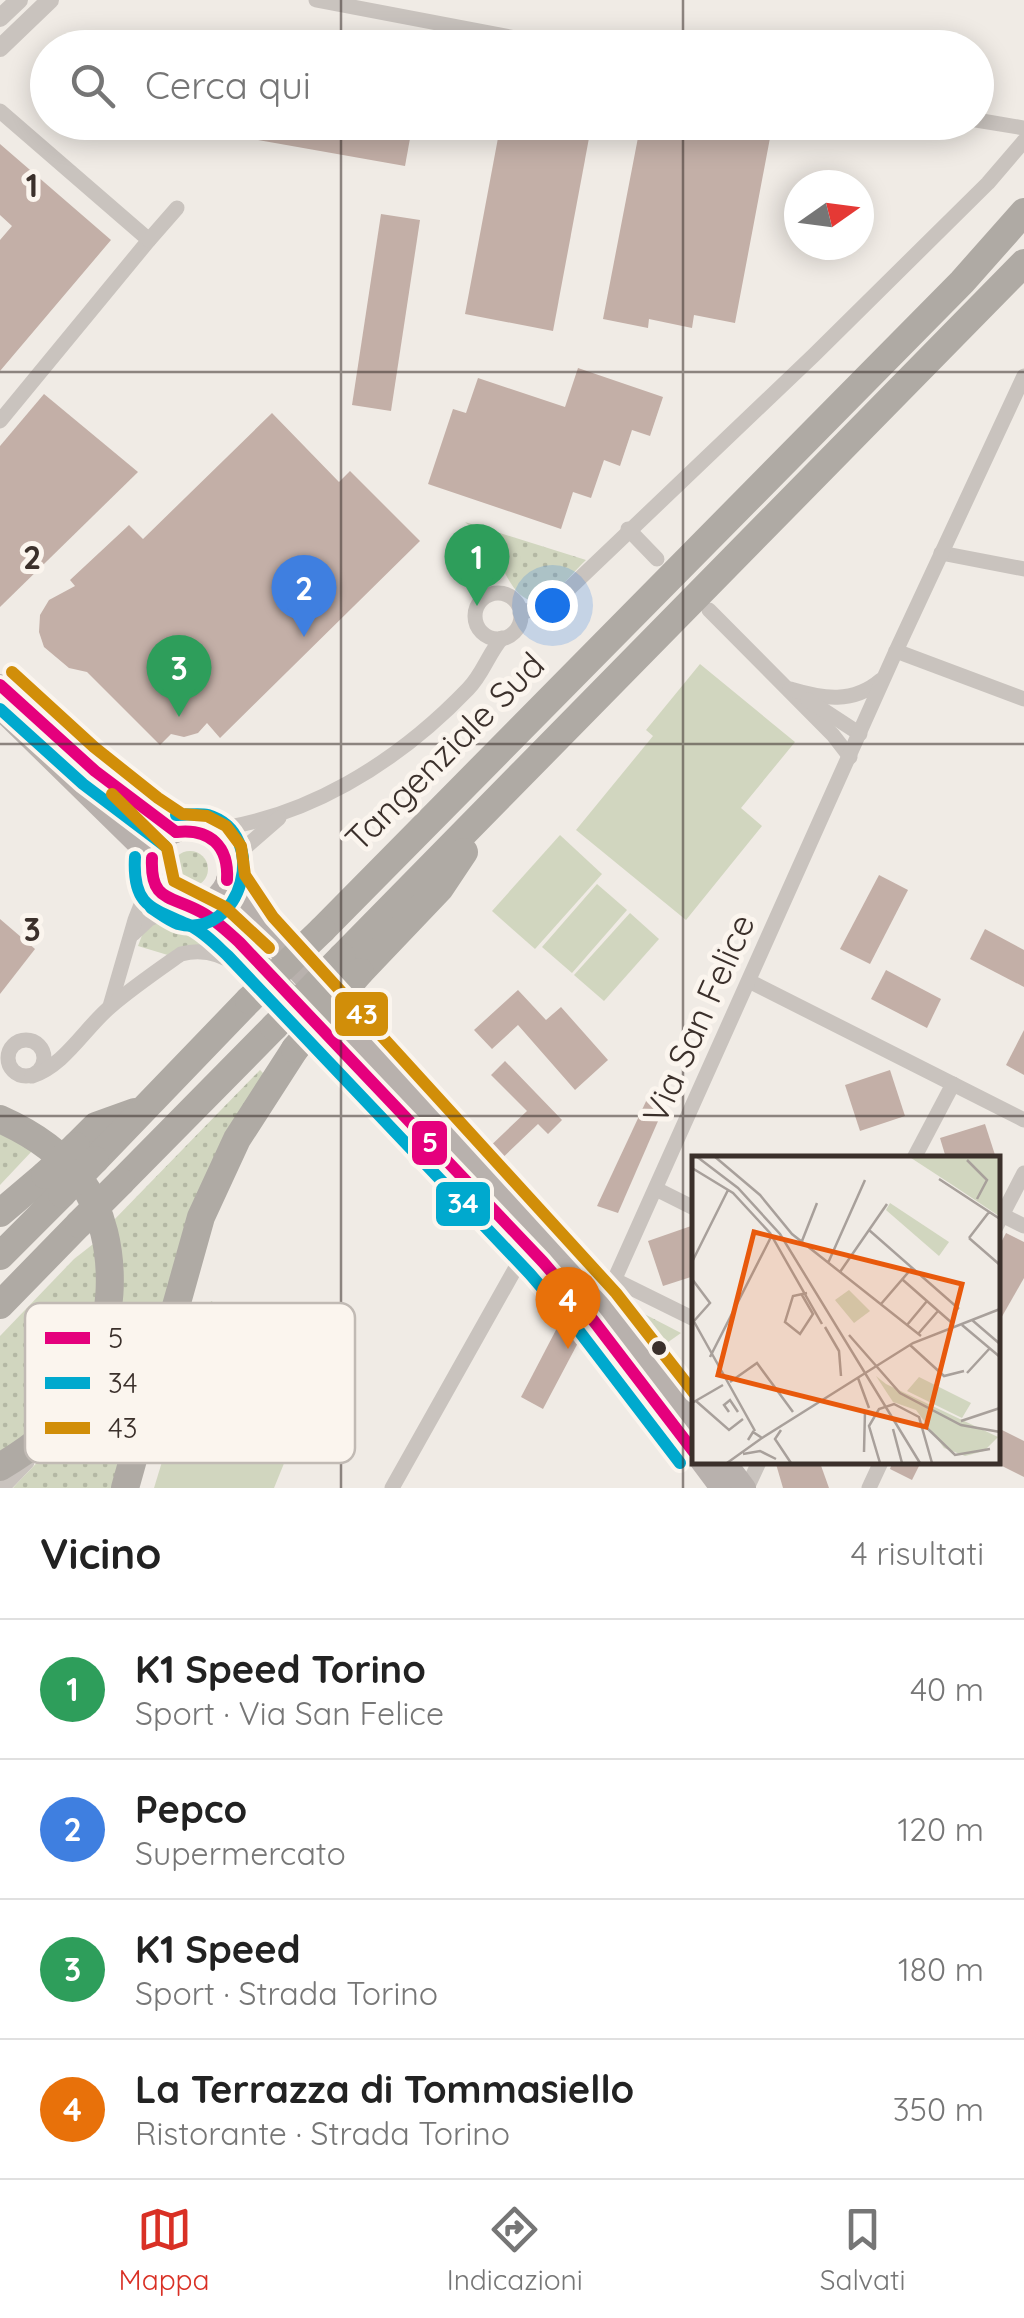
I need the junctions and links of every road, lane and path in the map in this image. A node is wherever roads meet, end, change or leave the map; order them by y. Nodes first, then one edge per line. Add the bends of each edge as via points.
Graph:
1 (19, 0) edge
2 (50, 0) edge
3 (316, 0) edge
4 (0, 18) edge
5 (474, 30) edge
6 (0, 48) edge
7 (0, 111) edge
8 (994, 123) edge
9 (1024, 128) edge
10 (30, 137) edge
11 (33, 140) edge
12 (1024, 141) edge
13 (177, 208) dead end
14 (1024, 212) edge
15 (149, 240) junction
16 (1024, 263) edge
17 (1024, 376) edge
18 (0, 421) edge
19 (628, 530) junction
20 (940, 554) junction
21 (656, 560) dead end
22 (1024, 568) edge
23 (708, 610) dead end
24 (520, 613) junction
25 (477, 626) junction
26 (502, 638) junction
27 (896, 651) junction
28 (884, 678) junction
29 (476, 680) junction
30 (0, 686) edge
31 (787, 688) junction
32 (1024, 699) edge
33 (0, 709) edge
34 (860, 734) junction
35 (850, 756) junction
36 (286, 813) junction
37 (201, 831) junction
38 (176, 832) junction
39 (152, 867) junction
40 (228, 874) junction
41 (185, 907) junction
42 (133, 934) junction
43 (351, 964) junction
44 (749, 981) junction
45 (109, 1007) junction
46 (79, 1038) junction
47 (33, 1042) junction
48 (4, 1054) edge
49 (354, 1062) junction
50 (0, 1074) edge
51 (26, 1076) junction
52 (953, 1084) junction
53 (0, 1119) edge
54 (1024, 1120) edge
55 (915, 1156) edge
56 (1024, 1173) edge
57 (54, 1184) junction
58 (656, 1189) junction
59 (7, 1206) edge
60 (692, 1207) edge
61 (999, 1221) edge
62 (1024, 1226) edge
63 (528, 1246) junction
64 (0, 1256) edge
65 (616, 1280) junction
66 (107, 1303) edge
67 (178, 1303) edge
68 (0, 1305) edge
69 (603, 1305) junction
70 (692, 1318) edge
71 (692, 1417) edge
72 (25, 1449) edge
73 (692, 1449) edge
74 (25, 1462) edge
75 (702, 1463) edge
76 (726, 1463) edge
77 (758, 1463) edge
78 (881, 1463) edge
79 (0, 1468) edge
80 (2, 1488) edge
81 (392, 1488) edge
82 (722, 1488) edge
83 (746, 1488) edge
84 (869, 1488) edge

1 - 4 street
2 - 6 street
3 - 5 street
7 - 10 street
8 - 9 street
11 - 15 street
12 - 19 street via 825,344
13 - 15 street
14 - 57 highway, Tangenziale Sud, bridge via 146,1108
15 - 18 street
16 - 43 highway, Tangenziale Sud via 492,808
17 - 20 street, Via San Felice
19 - 21 street
19 - 24 street via 554,603
20 - 22 street
20 - 27 street, Via San Felice
23 - 31 street
24 - 25 street via 512,598 494,593 477,606
24 - 26 street via 516,630
25 - 26 street
25 - 29 street
26 - 29 street
27 - 28 street, Via San Felice
27 - 32 street
28 - 31 street via 848,698
28 - 34 street, Via San Felice
29 - 36 street via 366,774
30 - 38 main road
31 - 34 street
31 - 35 street
33 - 39 main road
34 - 35 street, Via San Felice
35 - 44 street, Via San Felice
36 - 37 street
36 - 40 street via 240,852
37 - 38 main road
37 - 40 main road via 221,845
38 - 39 main road via 157,847
39 - 41 main road via 160,893
39 - 42 street
40 - 41 main road via 214,900
40 - 69 main road via 258,928
41 - 42 street via 148,920
41 - 49 main road via 240,943
42 - 45 street
43 - 67 highway, bridge via 236,1139 202,1217
43 - 68 highway, Tangenziale Sud, bridge via 274,1027
44 - 52 street
44 - 58 street, Via San Felice
45 - 46 street
45 - 49 street via 181,954 207,950 233,959 316,1044
46 - 47 street
46 - 51 street via 48,1068
47 - 48 street via 18,1042
47 - 51 street via 44,1061
48 - 51 street
49 - 63 main road
50 - 51 street
52 - 54 street
52 - 55 street
53 - 66 highway via 57,1154 80,1178 98,1213
56 - 61 street
57 - 59 highway
57 - 64 highway, Tangenziale Sud
58 - 60 street
58 - 65 street, Via San Felice
61 - 62 street
63 - 73 main road
63 - 81 street
65 - 69 street, Via San Felice
65 - 70 street
69 - 71 main road
72 - 79 highway
74 - 80 street
75 - 82 main road
76 - 83 main road
77 - 83 street
78 - 84 street

